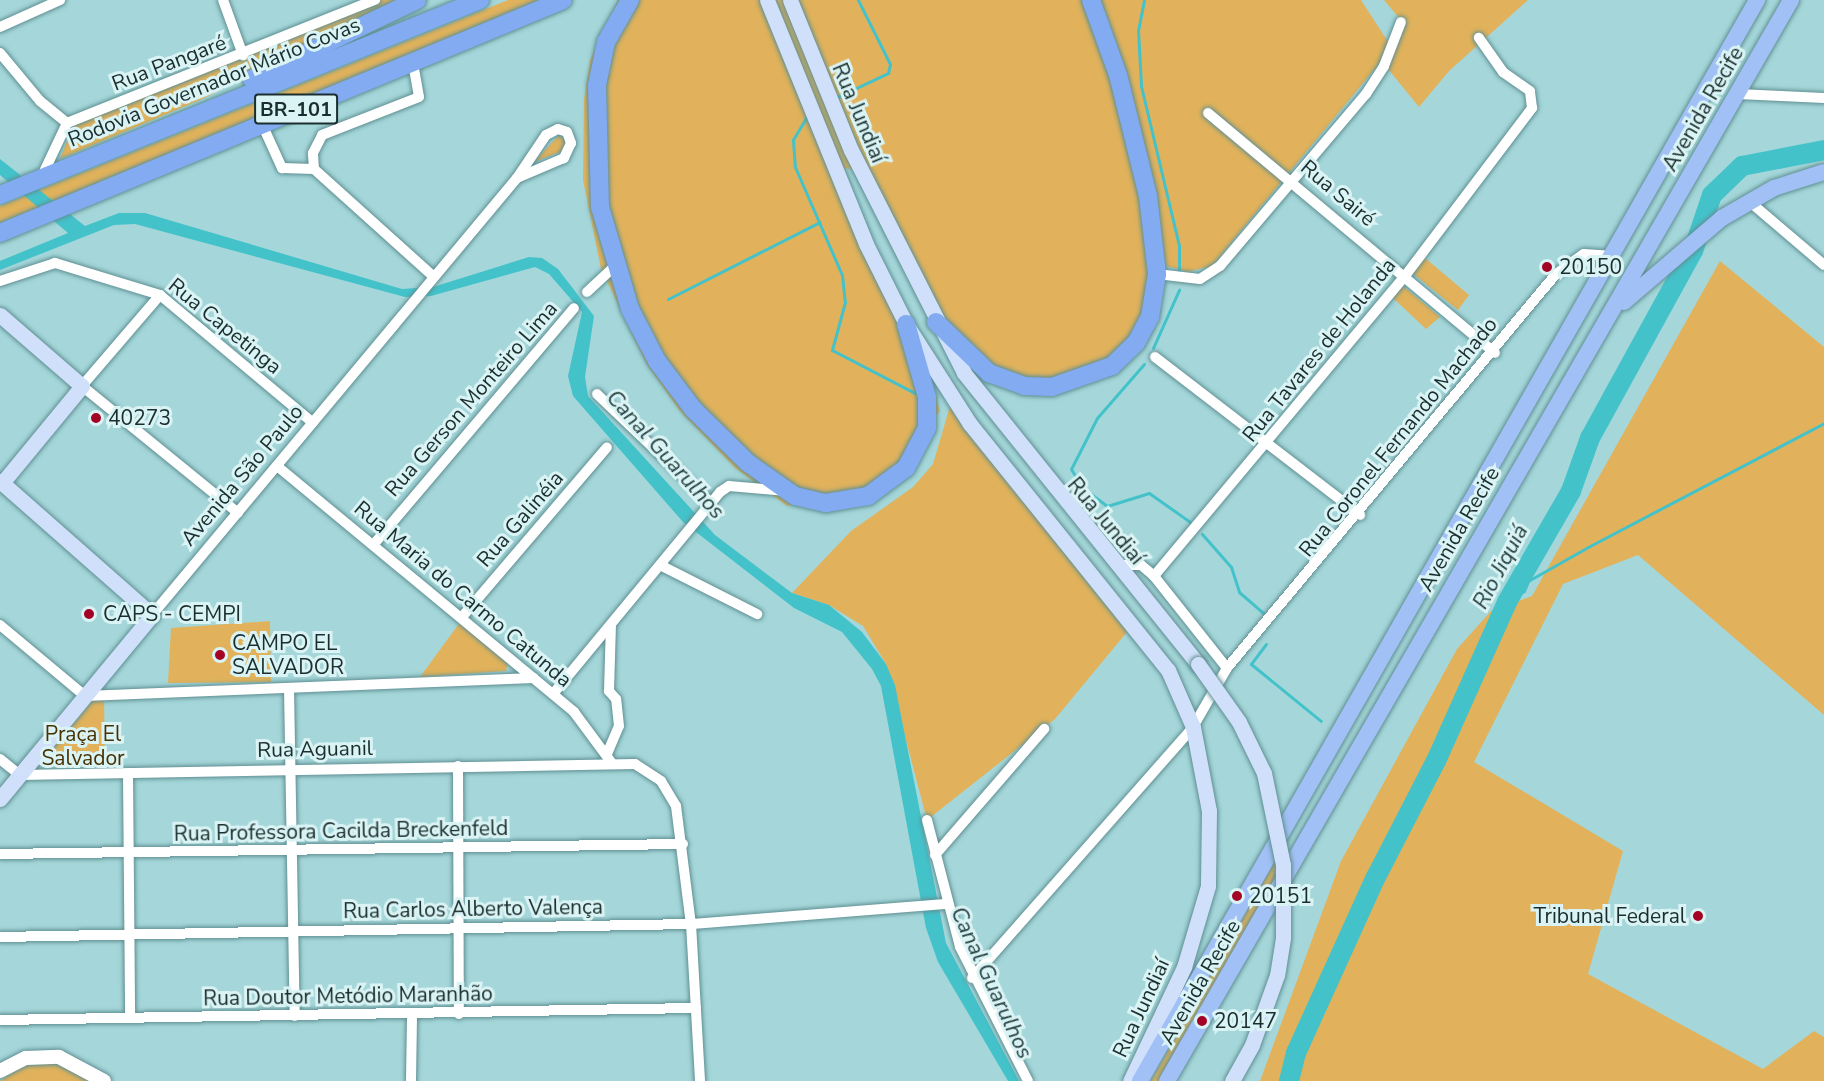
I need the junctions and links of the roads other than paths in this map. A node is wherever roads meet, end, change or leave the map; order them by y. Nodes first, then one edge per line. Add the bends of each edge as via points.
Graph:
1 (60, 0) edge
2 (223, 0) edge
3 (375, 0) edge
4 (417, 0) edge
5 (480, 0) edge
6 (563, 0) edge
7 (630, 0) edge
8 (767, 0) edge
9 (790, 0) edge
10 (1091, 0) edge
11 (1791, 0) edge
12 (1755, 2) edge
13 (1401, 22) dead end
14 (0, 27) edge
15 (1479, 38) dead end
16 (0, 53) edge
17 (243, 55) junction
18 (413, 62) junction
19 (1738, 94) junction
20 (1824, 98) edge
21 (1208, 113) dead end
22 (261, 122) junction
23 (68, 123) junction
24 (161, 128) junction
25 (314, 169) junction
26 (1824, 172) edge
27 (42, 176) junction
28 (517, 178) junction
29 (1291, 179) junction
30 (0, 195) edge
31 (1750, 202) junction
32 (0, 232) edge
33 (1610, 256) junction
34 (1824, 265) edge
35 (614, 267) junction
36 (1157, 274) junction
37 (433, 276) junction
38 (1405, 276) junction
39 (0, 281) edge
40 (587, 292) dead end
41 (160, 295) junction
42 (574, 308) dead end
43 (0, 315) edge
44 (1606, 320) junction
45 (936, 322) junction
46 (906, 324) junction
47 (1495, 353) junction
48 (1155, 357) dead end
49 (82, 386) junction
50 (597, 394) dead end
51 (313, 423) junction
52 (1268, 442) junction
53 (607, 447) dead end
54 (277, 466) junction
55 (1, 483) edge
56 (787, 491) junction
57 (711, 503) junction
58 (238, 513) junction
59 (1360, 515) junction
60 (374, 544) junction
61 (660, 565) junction
62 (1116, 565) junction
63 (1154, 576) junction
64 (757, 614) dead end
65 (152, 615) junction
66 (462, 617) junction
67 (0, 625) edge
68 (611, 625) junction
69 (1227, 668) junction
70 (534, 678) junction
71 (289, 688) junction
72 (553, 694) junction
73 (85, 696) junction
74 (1193, 727) junction
75 (1044, 729) dead end
76 (609, 758) junction
77 (0, 759) edge
78 (458, 766) junction
79 (291, 769) junction
80 (128, 773) junction
81 (20, 775) junction
82 (0, 799) edge
83 (927, 820) dead end
84 (683, 844) junction
85 (460, 848) junction
86 (293, 852) junction
87 (0, 854) edge
88 (127, 855) junction
89 (935, 855) junction
90 (942, 904) junction
91 (691, 924) junction
92 (459, 929) junction
93 (294, 931) junction
94 (129, 934) junction
95 (0, 937) edge
96 (972, 978) junction
97 (696, 1008) junction
98 (412, 1014) junction
99 (459, 1014) junction
100 (295, 1016) junction
101 (130, 1018) junction
102 (0, 1020) edge
103 (0, 1071) edge
104 (104, 1081) edge
105 (411, 1081) edge
106 (700, 1081) edge
107 (1028, 1081) edge
108 (1130, 1081) edge
109 (1140, 1081) edge
110 (1167, 1081) edge
111 (1232, 1081) edge

1 - 14 street
2 - 17 street
3 - 17 street, Rua Pangaré
4 - 24 highway
5 - 24 highway, Rodovia Governador Mário Covas / BR-101
6 - 18 highway, BR-101
7 - 35 highway via 606,42 596,101 598,184
8 - 46 main road, Rua Jundiaí via 830,159
9 - 45 main road, Rua Jundiaí via 850,150
10 - 36 highway via 1141,160
11 - 19 main road, Avenida Recife
12 - 33 main road, Avenida Recife
13 - 29 street via 1384,66 1366,94
15 - 38 street, Rua Tavares de Holanda via 1503,72 1530,91 1532,108
16 - 23 street via 40,101
17 - 23 street, Rua Pangaré
18 - 22 highway, BR-101
18 - 25 street via 419,97 322,135 313,153
19 - 20 street
19 - 44 main road, Avenida Recife
21 - 29 street, Rua Sairé
22 - 25 street via 282,168
22 - 32 highway, BR-101
23 - 27 street
24 - 27 highway, Rodovia Governador Mário Covas / BR-101
25 - 37 street
26 - 31 main road
27 - 30 highway, Rodovia Governador Mário Covas / BR-101
28 - 28 street, Avenida São Paulo via 564,158 572,143 567,132 558,129 546,135
28 - 37 street, Avenida São Paulo
29 - 36 street via 1207,276
29 - 38 street, Rua Sairé
31 - 34 street
31 - 44 main road via 1696,235
33 - 47 street, Rua Coronel Fernando Machado via 1584,254 1570,261
33 - 109 main road, Avenida Recife
35 - 40 street
35 - 56 highway via 649,347 676,388 737,452
36 - 45 highway via 1150,317 1136,343 1112,366 1070,385 1024,386 989,373
37 - 51 street, Avenida São Paulo
38 - 47 street, Rua Sairé
38 - 52 street, Rua Tavares de Holanda
39 - 41 street, Rua Capetinga via 55,263
41 - 49 street
41 - 51 street, Rua Capetinga
42 - 60 street, Rua Gerson Monteiro Lima
43 - 49 main road
44 - 110 main road, Avenida Recife
45 - 62 main road, Rua Jundiaí via 988,408
46 - 56 highway via 928,408 927,428 911,462 886,486 858,500 826,503
46 - 74 main road, Rua Jundiaí via 970,424 1168,670
47 - 59 street, Rua Coronel Fernando Machado
48 - 52 street
49 - 55 main road
49 - 58 street
50 - 57 street
51 - 54 street, Avenida São Paulo
52 - 59 street
52 - 63 street, Rua Tavares de Holanda
53 - 66 street, Rua Galinéia
54 - 58 street, Avenida São Paulo
54 - 60 street, Rua Maria do Carmo Catunda
55 - 65 main road
56 - 57 street via 729,486
57 - 61 street
58 - 65 street, Avenida São Paulo
59 - 69 street, Rua Coronel Fernando Machado
60 - 66 street, Rua Maria do Carmo Catunda
61 - 64 street
61 - 68 street
62 - 63 street via 1141,565
62 - 111 main road, Rua Jundiaí, bridge via 1198,664 1239,722 1264,773 1284,865 1283,938 1276,975 1252,1045
63 - 69 street
65 - 73 main road, Avenida São Paulo
66 - 70 street, Rua Maria do Carmo Catunda
67 - 73 street
68 - 72 street
68 - 76 street via 609,691 616,699 620,726
69 - 74 street, Rua Coronel Fernando Machado
70 - 71 street
70 - 72 street, Rua Maria do Carmo Catunda
71 - 73 street
71 - 79 street
72 - 76 street, Rua Maria do Carmo Catunda
73 - 81 main road, Avenida São Paulo
74 - 96 street, Rua Coronel Fernando Machado
74 - 108 main road, Rua Jundiaí via 1209,811 1208,886 1184,967
75 - 89 street
76 - 78 street, Rua Aguanil
76 - 84 street, Rua Aguanil via 635,764 661,781 676,806
77 - 81 street
78 - 79 street, Rua Aguanil
78 - 85 street
79 - 80 street, Rua Aguanil
79 - 86 street
80 - 81 street, Rua Aguanil
80 - 88 street
81 - 82 main road, Avenida São Paulo
83 - 89 street
84 - 85 street, Rua Professora Cacilda Breckenfeld
84 - 91 street, Rua Aguanil
85 - 86 street, Rua Professora Cacilda Breckenfeld
85 - 92 street
86 - 88 street, Rua Professora Cacilda Breckenfeld
86 - 93 street
87 - 88 street, Rua Professora Cacilda Breckenfeld
88 - 94 street
89 - 90 street
90 - 91 street, Rua Carlos Alberto Valença
90 - 96 street
91 - 92 street, Rua Carlos Alberto Valença
91 - 97 street, Rua Aguanil
92 - 93 street, Rua Carlos Alberto Valença
92 - 99 street
93 - 94 street, Rua Carlos Alberto Valença
93 - 100 street
94 - 95 street, Rua Carlos Alberto Valença
94 - 101 street
96 - 107 street
97 - 99 street, Rua Doutor Metódio Maranhão
97 - 106 street, Rua Aguanil
98 - 99 street, Rua Doutor Metódio Maranhão
98 - 100 street, Rua Doutor Metódio Maranhão
98 - 105 street
100 - 101 street, Rua Doutor Metódio Maranhão
101 - 102 street, Rua Doutor Metódio Maranhão
103 - 104 street via 26,1058 59,1057

